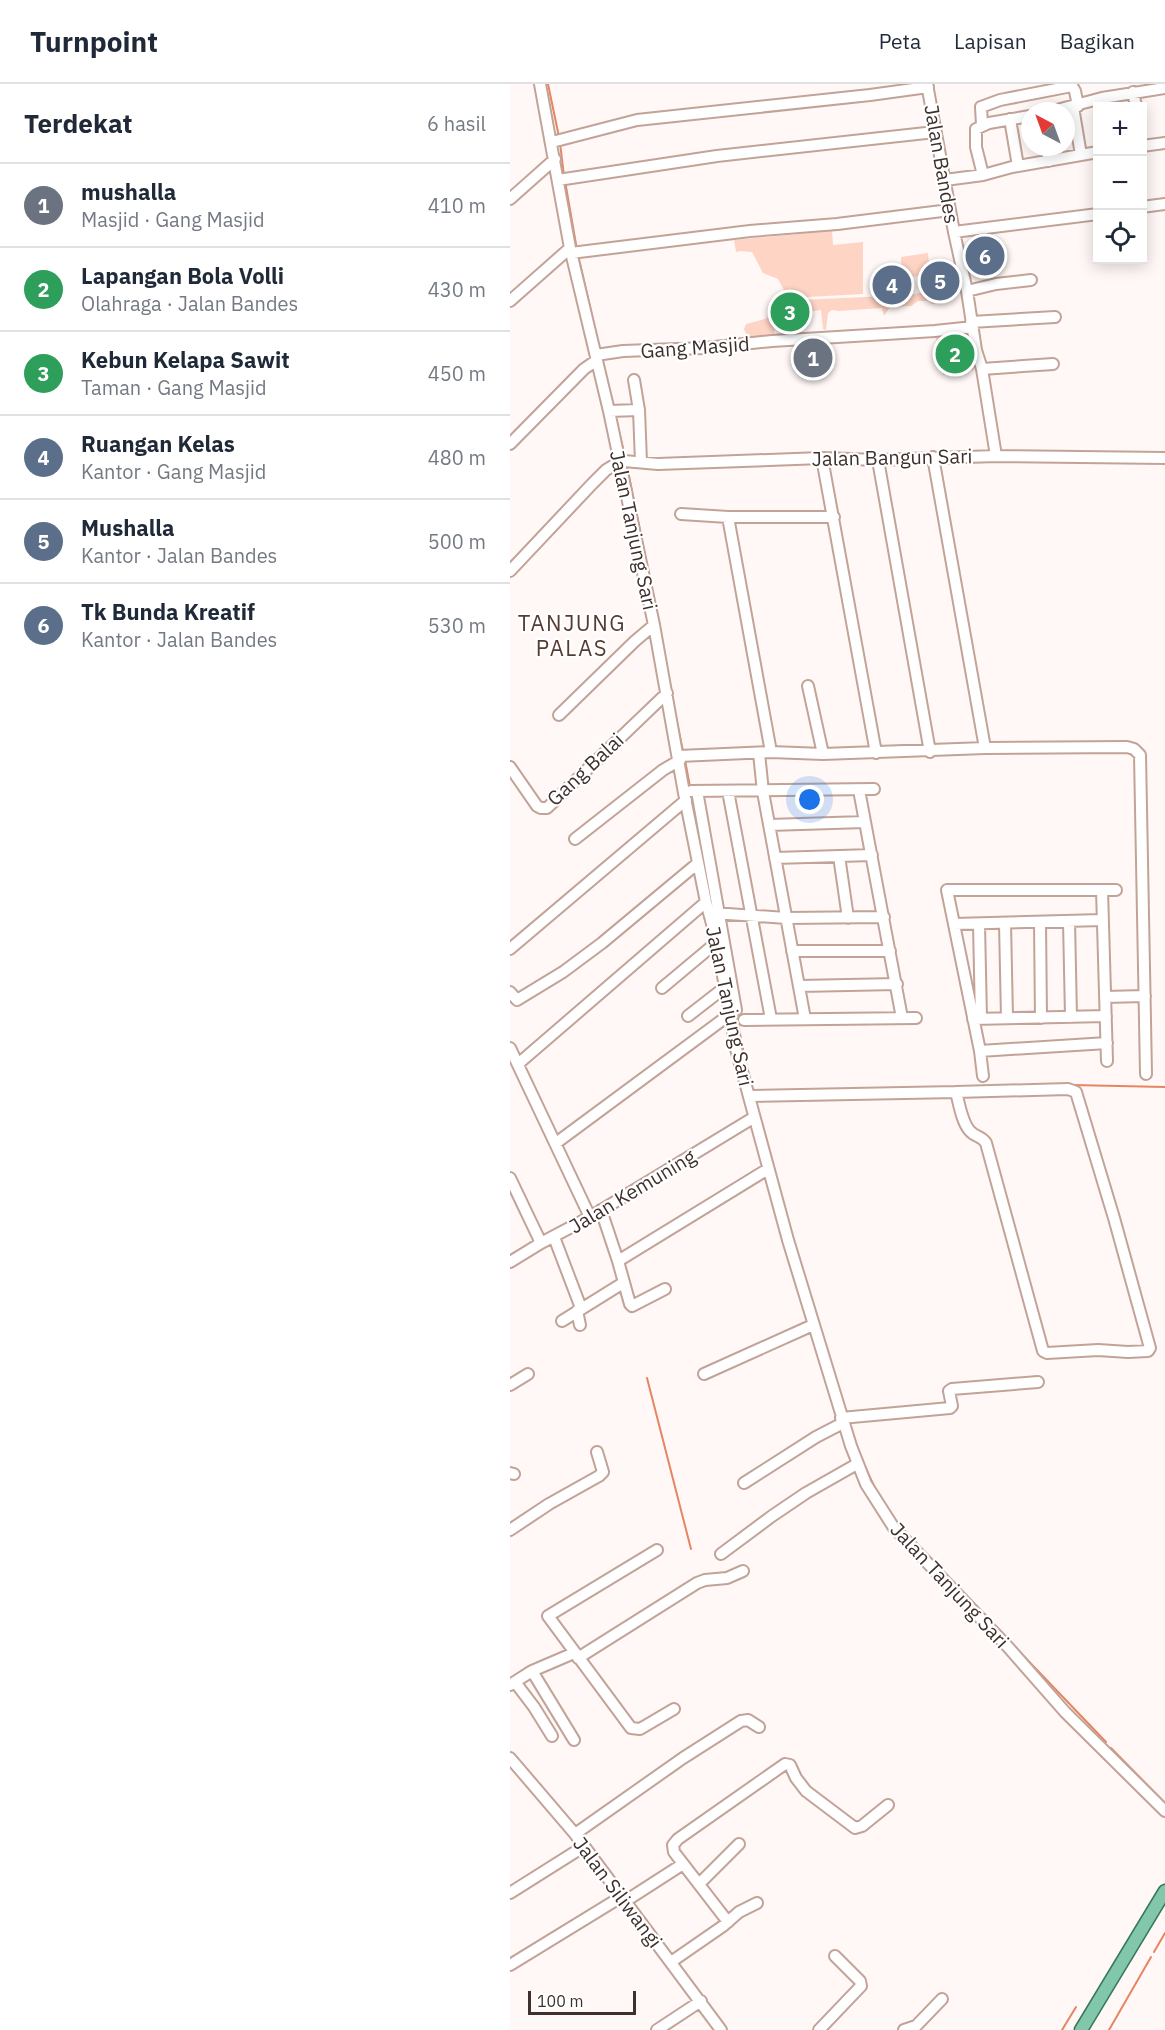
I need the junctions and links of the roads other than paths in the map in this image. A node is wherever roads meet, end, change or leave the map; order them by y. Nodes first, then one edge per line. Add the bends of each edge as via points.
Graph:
1 (540, 84) edge
2 (927, 85) edge
3 (1164, 91) edge
4 (1133, 92) junction
5 (1012, 98) junction
6 (1103, 102) edge
7 (1135, 102) edge
8 (1093, 103) edge
9 (1076, 106) junction
10 (1021, 118) edge
11 (1013, 119) junction
12 (982, 125) junction
13 (935, 132) junction
14 (554, 142) junction
15 (1165, 144) edge
16 (1147, 146) edge
17 (1093, 153) edge
18 (1081, 155) junction
19 (1048, 156) edge
20 (555, 159) junction
21 (1049, 161) junction
22 (1018, 166) junction
23 (983, 175) junction
24 (560, 179) junction
25 (945, 180) junction
26 (510, 199) edge
27 (1165, 204) edge
28 (1147, 206) edge
29 (950, 210) junction
30 (1093, 215) edge
31 (954, 232) junction
32 (573, 252) junction
33 (1031, 280) dead end
34 (967, 291) junction
35 (510, 301) edge
36 (1055, 317) dead end
37 (972, 324) junction
38 (596, 357) junction
39 (1053, 364) dead end
40 (982, 369) junction
41 (634, 380) dead end
42 (639, 410) junction
43 (612, 411) junction
44 (510, 444) edge
45 (996, 456) junction
46 (933, 457) junction
47 (822, 458) junction
48 (1165, 458) edge
49 (878, 460) junction
50 (624, 461) junction
51 (641, 462) junction
52 (681, 514) dead end
53 (728, 517) junction
54 (834, 517) junction
55 (510, 571) edge
56 (654, 625) junction
57 (808, 686) dead end
58 (667, 693) junction
59 (559, 715) dead end
60 (986, 748) junction
61 (771, 752) junction
62 (930, 752) junction
63 (759, 753) junction
64 (876, 753) junction
65 (823, 754) junction
66 (680, 758) junction
67 (510, 767) edge
68 (874, 789) dead end
69 (859, 790) junction
70 (728, 791) junction
71 (763, 792) junction
72 (690, 793) junction
73 (865, 822) junction
74 (769, 825) junction
75 (574, 839) dead end
76 (872, 855) junction
77 (840, 856) junction
78 (775, 858) junction
79 (698, 863) junction
80 (1102, 890) junction
81 (1116, 890) dead end
82 (712, 911) junction
83 (752, 915) junction
84 (884, 917) junction
85 (786, 918) junction
86 (848, 918) junction
87 (1103, 920) junction
88 (1069, 921) junction
89 (1040, 922) junction
90 (1005, 923) junction
91 (954, 924) junction
92 (979, 924) junction
93 (717, 942) junction
94 (510, 949) edge
95 (792, 951) junction
96 (890, 951) junction
97 (897, 984) junction
98 (799, 986) junction
99 (662, 988) dead end
100 (728, 991) junction
101 (510, 993) edge
102 (1145, 996) junction
103 (1105, 997) junction
104 (733, 1012) junction
105 (688, 1016) dead end
106 (1071, 1017) junction
107 (1106, 1017) junction
108 (771, 1018) junction
109 (902, 1018) junction
110 (916, 1018) dead end
111 (1007, 1018) junction
112 (1041, 1018) junction
113 (805, 1019) junction
114 (977, 1019) junction
115 (744, 1020) dead end
116 (1107, 1043) junction
117 (510, 1048) edge
118 (980, 1051) junction
119 (1107, 1061) dead end
120 (518, 1064) junction
121 (1146, 1074) dead end
122 (983, 1076) dead end
123 (957, 1092) junction
124 (752, 1096) junction
125 (753, 1118) junction
126 (555, 1143) junction
127 (768, 1169) junction
128 (510, 1178) edge
129 (601, 1210) junction
130 (590, 1217) junction
131 (554, 1237) junction
132 (542, 1243) junction
133 (618, 1261) junction
134 (510, 1262) edge
135 (623, 1283) junction
136 (665, 1289) dead end
137 (579, 1310) junction
138 (562, 1321) dead end
139 (580, 1325) dead end
140 (813, 1325) junction
141 (528, 1374) dead end
142 (704, 1374) dead end
143 (1038, 1382) dead end
144 (510, 1385) edge
145 (842, 1420) junction
146 (597, 1452) dead end
147 (857, 1464) junction
148 (744, 1483) dead end
149 (510, 1530) edge
150 (657, 1550) dead end
151 (721, 1554) dead end
152 (742, 1571) dead end
153 (576, 1655) junction
154 (532, 1671) junction
155 (512, 1683) edge
156 (674, 1709) dead end
157 (759, 1727) dead end
158 (552, 1736) dead end
159 (574, 1740) dead end
160 (510, 1758) edge
161 (888, 1805) dead end
162 (1165, 1811) edge
163 (575, 1834) junction
164 (739, 1844) dead end
165 (584, 1847) junction
166 (683, 1864) junction
167 (699, 1884) junction
168 (1165, 1891) edge
169 (510, 1893) edge
170 (623, 1900) junction
171 (757, 1904) dead end
172 (728, 1922) junction
173 (835, 1956) dead end
174 (671, 1962) junction
175 (510, 1965) edge
176 (942, 1999) dead end
177 (700, 2001) junction
178 (657, 2030) edge
179 (721, 2030) edge
180 (819, 2030) edge
181 (904, 2030) edge
182 (1082, 2030) edge

1 - 14 street, Jalan Tanjung Sari
2 - 13 street, Jalan Bandes
2 - 14 street via 870,95 637,120
3 - 4 street
4 - 6 street
4 - 7 street
5 - 9 street via 1072,86
5 - 11 street
5 - 12 street via 981,107
8 - 9 street
9 - 18 street
10 - 11 street
11 - 12 street
11 - 22 street
12 - 23 street via 975,131
13 - 24 street via 717,156
13 - 25 street, Jalan Bandes
14 - 20 street, Jalan Tanjung Sari
15 - 16 street
17 - 18 street
18 - 21 street
19 - 21 street
20 - 24 street, Jalan Tanjung Sari
20 - 26 street
21 - 22 street
22 - 23 street
23 - 25 street
24 - 32 street, Jalan Tanjung Sari
25 - 29 street, Jalan Bandes
27 - 28 street
29 - 31 street, Jalan Bandes
29 - 32 street
30 - 31 street
31 - 34 street, Jalan Bandes
32 - 35 street
32 - 38 street, Jalan Tanjung Sari
33 - 34 street
34 - 37 street, Jalan Bandes
36 - 37 street, Gang Masjid
37 - 38 street, Gang Masjid via 923,332 623,351
37 - 40 street, Jalan Bandes
38 - 43 street, Jalan Tanjung Sari
38 - 44 street
39 - 40 street
40 - 45 street, Jalan Bandes
41 - 42 street
42 - 43 street
42 - 51 street
43 - 50 street, Jalan Tanjung Sari
45 - 46 street, Jalan Bangun Sari
45 - 48 street, Jalan Bangun Sari
46 - 49 street, Jalan Bangun Sari
46 - 60 street
47 - 49 street, Jalan Bangun Sari
47 - 51 street, Jalan Bangun Sari
47 - 54 street
49 - 62 street
50 - 51 street, Jalan Bangun Sari
50 - 55 street via 592,484
50 - 56 street, Jalan Tanjung Sari
52 - 53 street
53 - 54 street
53 - 61 street
54 - 64 street
56 - 58 street, Jalan Tanjung Sari
56 - 59 street
57 - 65 street
58 - 66 street, Jalan Tanjung Sari
58 - 67 street, Gang Balai via 547,808 537,806
60 - 62 street
60 - 102 street via 1127,747 1140,755
61 - 63 street
61 - 65 street
62 - 64 street
63 - 66 street
63 - 71 street
64 - 65 street
66 - 72 street, Jalan Tanjung Sari
66 - 75 street
68 - 69 street
69 - 71 street
69 - 73 street
70 - 71 street
70 - 72 street
70 - 83 street
71 - 74 street
72 - 79 street, Jalan Tanjung Sari
72 - 82 street
72 - 94 street
73 - 74 street
73 - 76 street
74 - 78 street
76 - 77 street
76 - 84 street
77 - 78 street
77 - 86 street
78 - 85 street
79 - 82 street, Jalan Tanjung Sari
79 - 101 street via 563,972 517,1000
80 - 81 street
80 - 87 street
80 - 91 street via 947,890
82 - 83 street
82 - 93 street, Jalan Tanjung Sari
82 - 100 street
82 - 120 street
83 - 85 street
83 - 108 street
84 - 86 street
84 - 96 street
85 - 86 street
85 - 95 street
87 - 88 street
87 - 103 street
88 - 89 street
88 - 106 street
89 - 90 street
89 - 112 street
90 - 92 street
90 - 111 street
91 - 92 street
91 - 114 street
92 - 114 street
93 - 99 street
93 - 100 street, Jalan Tanjung Sari
95 - 96 street
95 - 98 street
96 - 97 street
97 - 98 street
97 - 109 street
98 - 113 street
100 - 104 street, Jalan Tanjung Sari
100 - 105 street
102 - 103 street
102 - 121 street
103 - 107 street
104 - 124 street, Jalan Tanjung Sari
104 - 126 street
106 - 107 street
106 - 112 street
107 - 116 street
108 - 113 street
108 - 115 street
109 - 110 street
109 - 113 street
111 - 112 street
111 - 114 street
114 - 118 street
116 - 118 street
116 - 119 street
117 - 120 street
118 - 122 street
120 - 126 street
123 - 123 street via 1076,1092 1149,1351 1043,1351 986,1143 968,1127
123 - 124 street
124 - 125 street, Jalan Tanjung Sari
125 - 127 street, Jalan Tanjung Sari
125 - 129 street, Jalan Kemuning
126 - 130 street
127 - 133 street
127 - 140 street, Jalan Tanjung Sari
128 - 132 street
129 - 130 street, Jalan Kemuning
129 - 133 street
130 - 131 street, Jalan Kemuning
131 - 132 street, Jalan Kemuning
131 - 137 street
132 - 134 street, Jalan Kemuning
133 - 135 street
135 - 136 street via 632,1306
135 - 137 street
137 - 138 street
137 - 139 street
140 - 142 street
140 - 145 street, Jalan Tanjung Sari
141 - 144 street
143 - 145 street via 952,1389 950,1408
145 - 147 street, Jalan Tanjung Sari
145 - 148 street
146 - 149 street via 603,1467 599,1476
147 - 151 street via 780,1510
147 - 162 street, Jalan Tanjung Sari via 894,1528 1065,1712
150 - 153 street via 548,1616
152 - 153 street via 697,1583
153 - 154 street
153 - 156 street via 631,1728 640,1729
154 - 155 street
154 - 159 street
155 - 158 street via 534,1707
157 - 163 street via 748,1720 741,1721
160 - 163 street, Jalan Siliwangi
161 - 166 street via 862,1826 851,1827 806,1791 785,1764 674,1842 672,1849
163 - 165 street, Jalan Siliwangi
164 - 167 street
165 - 169 street
165 - 170 street, Jalan Siliwangi
166 - 167 street
166 - 170 street
167 - 172 street
168 - 182 main road
170 - 174 street, Jalan Siliwangi
170 - 175 street
171 - 172 street
172 - 174 street
173 - 180 street via 861,1986
174 - 177 street, Jalan Siliwangi
176 - 181 street via 916,2026
177 - 178 street
177 - 179 street, Jalan Siliwangi

